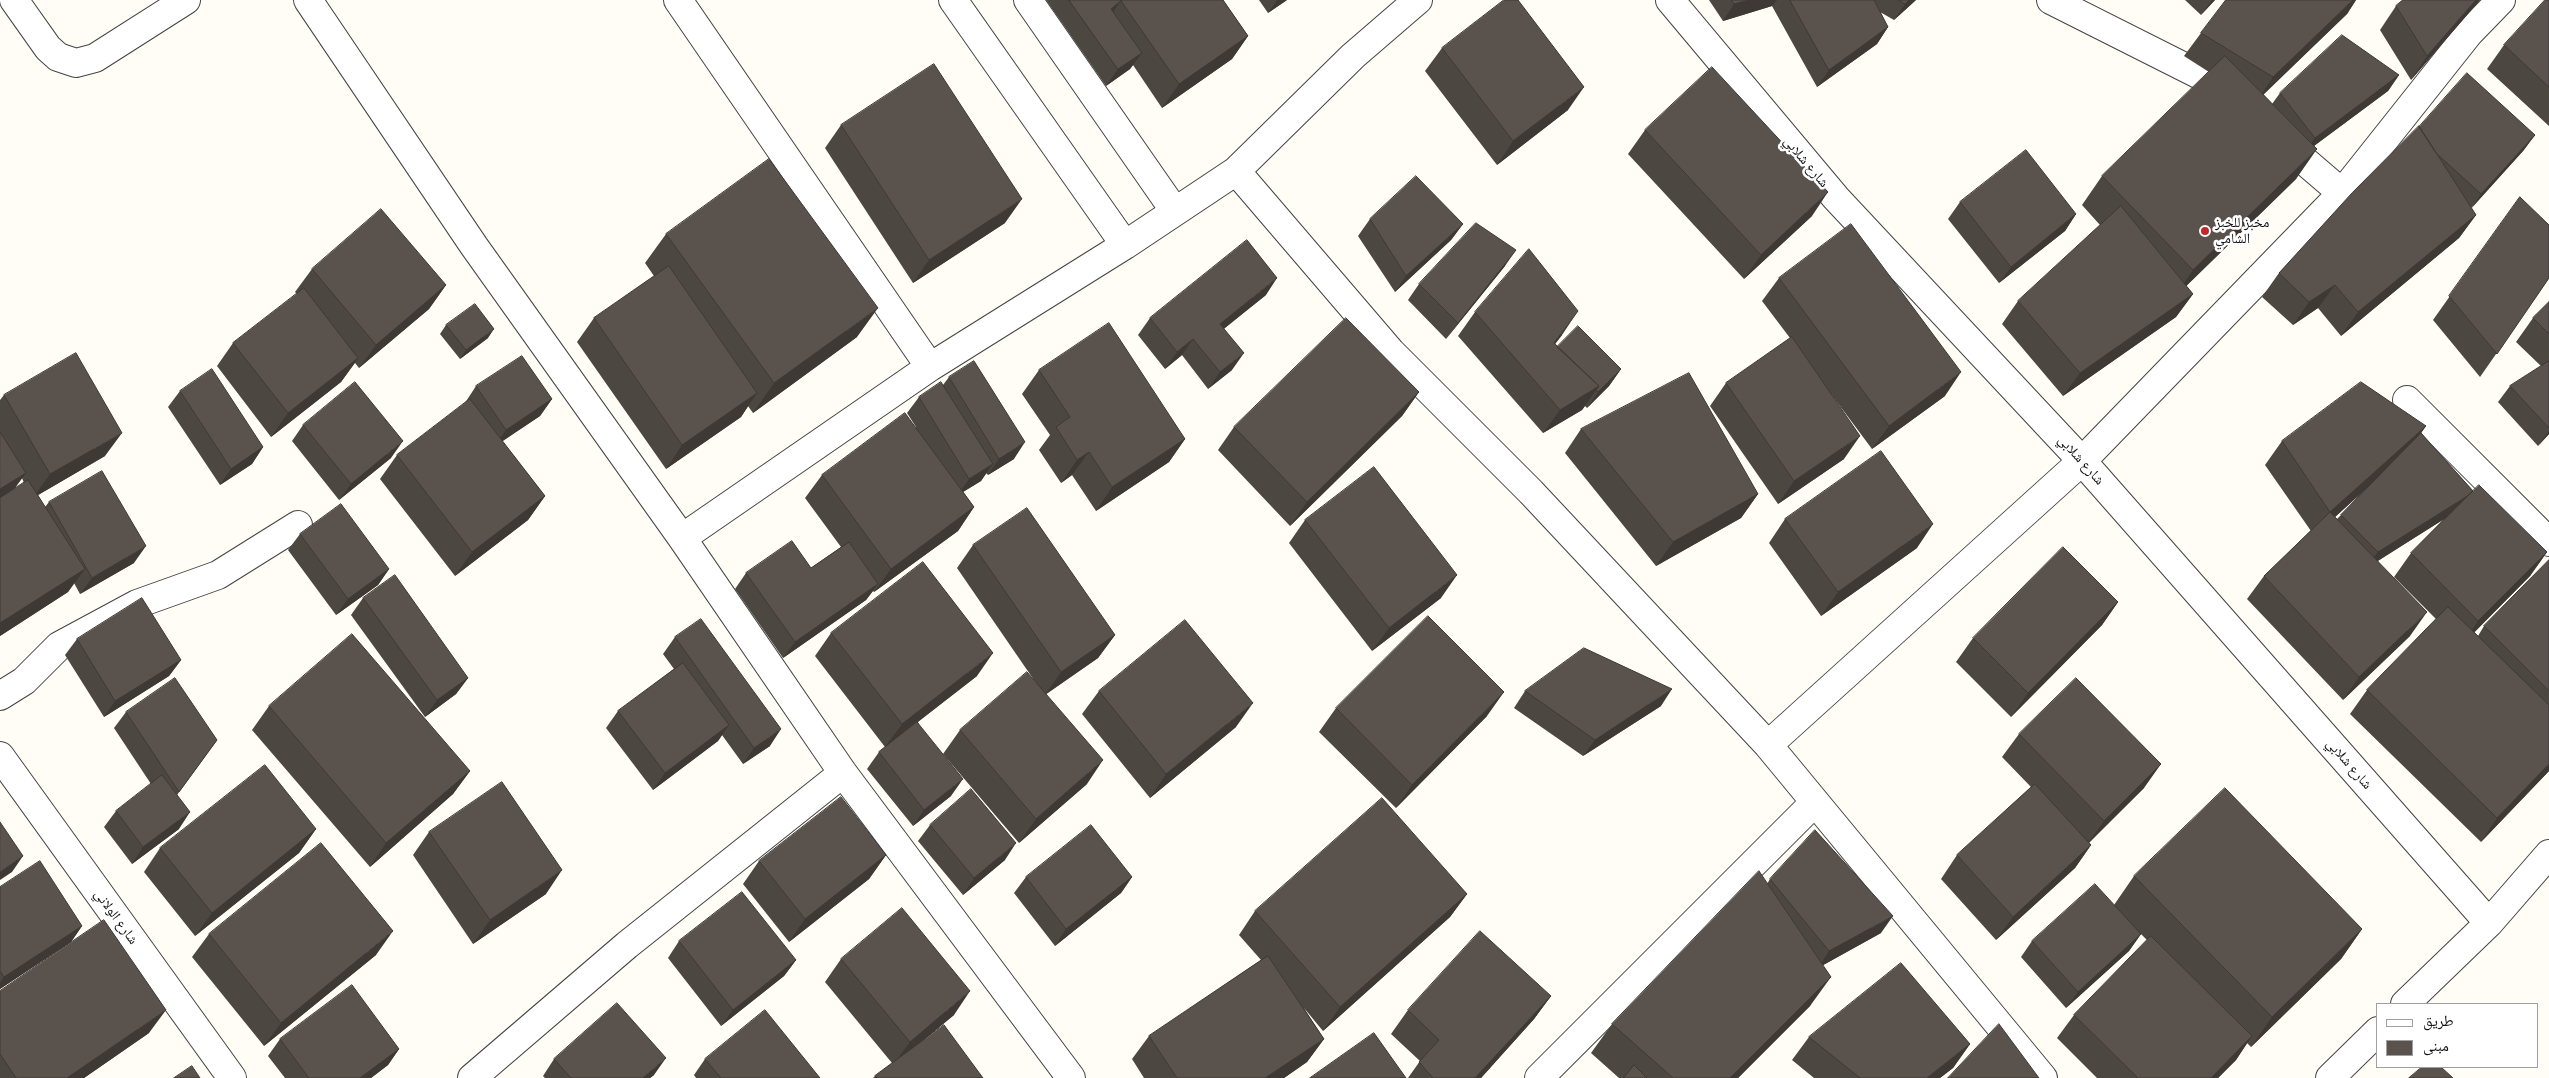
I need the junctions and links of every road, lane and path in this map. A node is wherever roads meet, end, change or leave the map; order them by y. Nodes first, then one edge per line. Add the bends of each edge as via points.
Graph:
1 (14, 0) edge
2 (186, 0) edge
3 (308, 0) edge
4 (678, 0) edge
5 (953, 0) edge
6 (1028, 0) edge
7 (1418, 0) edge
8 (1670, 0) edge
9 (2051, 0) edge
10 (2501, 0) edge
11 (1236, 171) junction
12 (2342, 193) junction
13 (1174, 210) junction
14 (1125, 244) junction
15 (930, 367) junction
16 (2406, 400) dead end
17 (2082, 460) junction
18 (298, 525) dead end
19 (682, 538) junction
20 (2549, 542) edge
21 (0, 696) edge
22 (1768, 745) junction
23 (0, 756) edge
24 (843, 773) junction
25 (1815, 802) junction
26 (2549, 854) edge
27 (2489, 923) junction
28 (2406, 1003) edge
29 (2376, 1033) edge
30 (232, 1078) edge
31 (472, 1078) edge
32 (1071, 1078) edge
33 (1539, 1078) edge
34 (2043, 1078) edge
35 (2330, 1078) edge

1 - 2 street via 48,48 58,57 76,63 95,58
3 - 19 street via 474,246
4 - 15 street
5 - 14 street
6 - 13 street
7 - 11 street via 1353,56
8 - 17 street, شارع شلابي via 1836,198
9 - 12 street via 2204,77
10 - 12 street via 2469,33
11 - 13 street
11 - 22 street via 1391,352 1531,492
12 - 17 street
13 - 14 street
14 - 15 street
15 - 19 street
16 - 20 street
17 - 22 street
17 - 27 street, شارع شلابي
18 - 21 street via 218,575 136,604 59,646 24,681
19 - 24 street
22 - 25 street
23 - 30 street, شارع الولاني
24 - 31 street via 627,945
24 - 32 street
25 - 33 street
25 - 34 street
26 - 27 street
27 - 28 street
29 - 35 street

